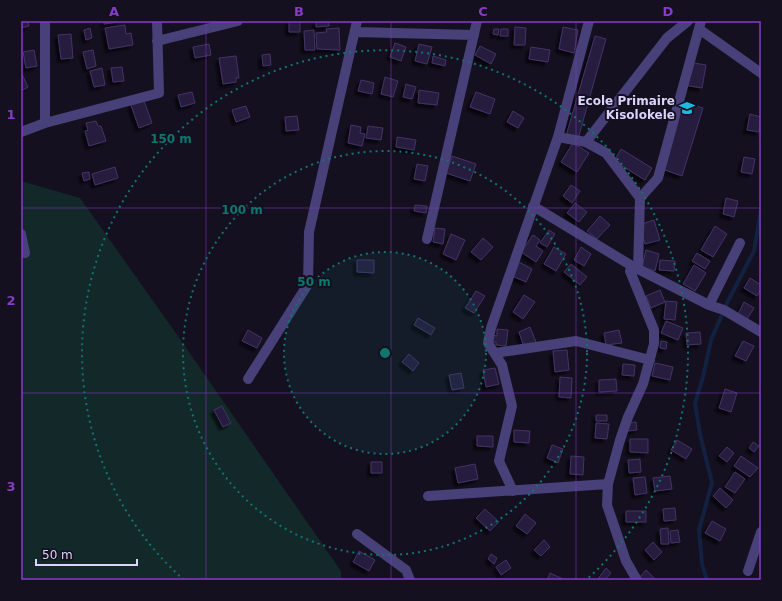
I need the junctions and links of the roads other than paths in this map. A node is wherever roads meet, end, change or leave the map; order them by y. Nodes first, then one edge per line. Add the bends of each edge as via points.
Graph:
1 (45, 21) edge
2 (157, 21) edge
3 (238, 21) edge
4 (357, 21) edge
5 (477, 21) edge
6 (589, 21) edge
7 (688, 21) edge
8 (700, 25) edge
9 (355, 32) junction
10 (474, 35) junction
11 (157, 42) junction
12 (761, 73) edge
13 (45, 124) junction
14 (21, 132) edge
15 (558, 137) junction
16 (586, 142) junction
17 (640, 198) junction
18 (533, 206) junction
19 (21, 234) edge
20 (427, 239) dead end
21 (740, 243) dead end
22 (25, 253) dead end
23 (635, 267) junction
24 (709, 305) junction
25 (761, 332) edge
26 (495, 353) junction
27 (650, 360) junction
28 (248, 379) dead end
29 (608, 484) junction
30 (513, 491) junction
31 (428, 496) dead end
32 (761, 532) edge
33 (357, 534) dead end
34 (748, 571) dead end
35 (410, 580) edge
36 (637, 580) edge

1 - 13 street
2 - 11 street
3 - 11 street
4 - 9 street
5 - 10 street
6 - 15 street
7 - 16 street via 667,38
8 - 12 street
8 - 17 street via 658,178
9 - 10 street
9 - 28 street via 309,232 308,284
10 - 20 street
11 - 13 street via 158,92
13 - 14 street
15 - 16 street
15 - 18 street
16 - 17 street via 606,153
17 - 23 street
18 - 23 street
18 - 26 street via 490,328 488,343
19 - 22 street
21 - 24 street
23 - 24 street
23 - 27 street via 630,271 654,330
24 - 25 street via 724,310
26 - 27 street via 576,341
26 - 30 street via 502,365 512,406 499,461
27 - 29 street via 643,384 628,417
29 - 30 street
29 - 36 street via 607,505 626,561
30 - 31 street
32 - 34 street
33 - 35 street via 406,570

